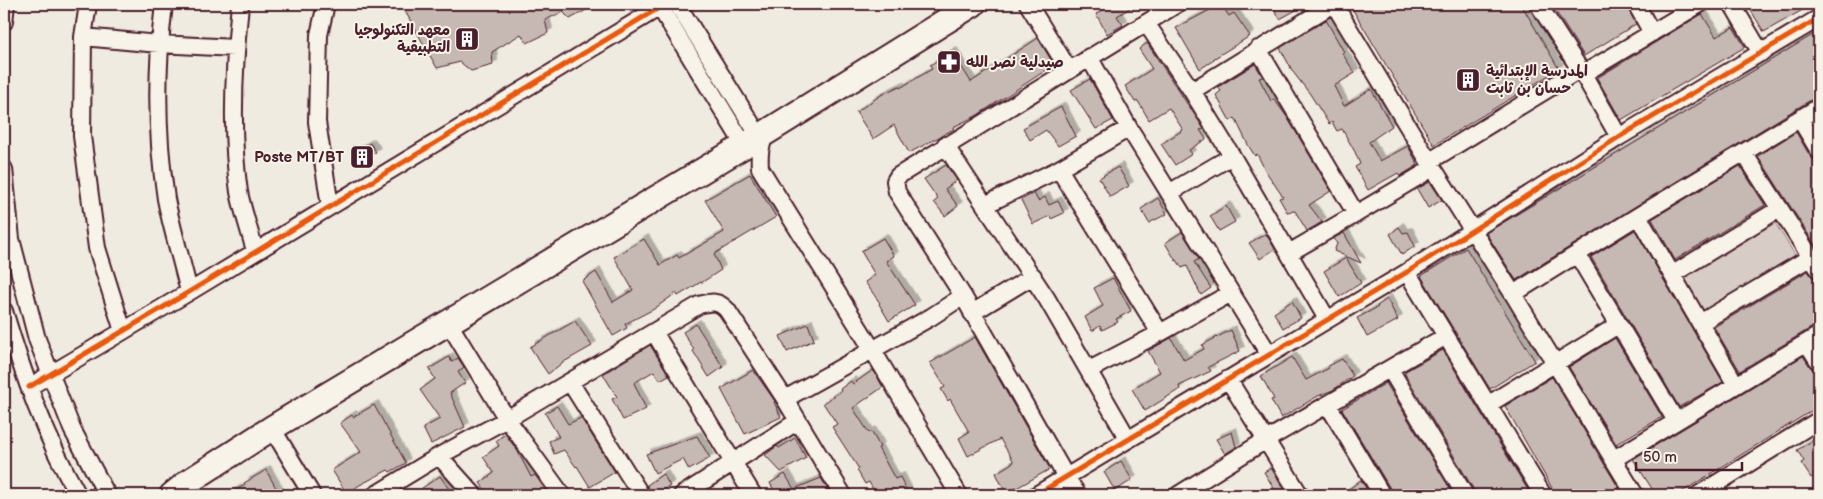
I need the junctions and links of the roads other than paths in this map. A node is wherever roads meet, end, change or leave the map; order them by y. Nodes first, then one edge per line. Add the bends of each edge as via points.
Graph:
1 (6, 4) edge
2 (88, 4) edge
3 (164, 4) edge
4 (240, 4) edge
5 (326, 4) edge
6 (677, 4) edge
7 (973, 4) edge
8 (1028, 4) edge
9 (1177, 4) edge
10 (1334, 4) edge
11 (1538, 4) edge
12 (1636, 4) edge
13 (1700, 4) edge
14 (1732, 4) edge
15 (662, 5) edge
16 (1819, 18) edge
17 (4, 22) edge
18 (1146, 23) junction
19 (1652, 33) junction
20 (82, 37) junction
21 (159, 44) junction
22 (235, 48) junction
23 (1258, 49) junction
24 (1761, 53) junction
25 (1089, 57) junction
26 (1069, 70) junction
27 (1581, 72) junction
28 (1192, 91) junction
29 (1819, 107) edge
30 (1800, 119) junction
31 (1129, 128) junction
32 (1619, 137) junction
33 (749, 142) junction
34 (945, 146) junction
35 (1819, 151) edge
36 (1744, 153) junction
37 (1232, 156) junction
38 (1431, 164) junction
39 (760, 168) junction
40 (4, 169) edge
41 (1059, 169) junction
42 (1169, 193) junction
43 (985, 205) junction
44 (330, 206) junction
45 (1779, 209) junction
46 (1356, 214) junction
47 (1638, 216) junction
48 (1473, 230) junction
49 (255, 251) junction
50 (1289, 254) junction
51 (1577, 254) junction
52 (1815, 263) edge
53 (1407, 272) junction
54 (1672, 274) junction
55 (1033, 276) junction
56 (189, 292) junction
57 (1231, 293) junction
58 (1513, 294) junction
59 (963, 296) junction
60 (4, 311) edge
61 (972, 312) junction
62 (1327, 318) junction
63 (448, 322) junction
64 (1700, 323) junction
65 (1618, 325) junction
66 (123, 331) junction
67 (654, 332) junction
68 (1160, 333) junction
69 (1446, 336) junction
70 (1813, 339) edge
71 (872, 349) junction
72 (1269, 354) junction
73 (1819, 362) edge
74 (1556, 363) junction
75 (1390, 369) junction
76 (1089, 370) junction
77 (51, 374) junction
78 (1228, 379) junction
79 (570, 382) junction
80 (1736, 385) junction
81 (29, 386) junction
82 (785, 399) junction
83 (1489, 404) junction
84 (1328, 405) junction
85 (507, 419) junction
86 (1819, 420) edge
87 (798, 421) junction
88 (1676, 421) junction
89 (272, 428) junction
90 (1128, 439) junction
91 (1266, 440) junction
92 (439, 456) junction
93 (1614, 459) junction
94 (733, 463) junction
95 (1066, 477) junction
96 (180, 489) edge
97 (78, 495) edge
98 (107, 495) edge
99 (155, 495) edge
100 (312, 495) edge
101 (375, 495) edge
102 (474, 495) edge
103 (562, 495) edge
104 (641, 495) edge
105 (682, 495) edge
106 (753, 495) edge
107 (843, 495) edge
108 (959, 495) edge
109 (1036, 495) edge
110 (1078, 495) edge
111 (1178, 495) edge
112 (1300, 495) edge
113 (1382, 495) edge
114 (1465, 495) edge
115 (1543, 495) edge
116 (1635, 495) edge
117 (1698, 495) edge

1 - 17 street
2 - 20 street
3 - 21 street
4 - 22 street
5 - 44 street via 319,35 317,122
6 - 33 street
7 - 33 main road
8 - 26 street
9 - 18 street
10 - 23 street
10 - 38 street
11 - 27 street
12 - 19 street
13 - 19 street
14 - 24 street
15 - 33 street
15 - 44 street
16 - 24 street
18 - 25 street
18 - 28 street
19 - 27 street
20 - 21 street
20 - 66 street via 82,136 97,248
21 - 22 street
21 - 56 street via 157,108 166,199
22 - 49 street via 234,123 240,193
23 - 28 street
23 - 46 street
24 - 32 street
25 - 26 street
25 - 31 street
26 - 34 street
27 - 32 street
27 - 38 street
28 - 37 street
29 - 30 street
30 - 35 street
30 - 36 street
31 - 41 street
31 - 42 street
32 - 48 street
33 - 39 street via 749,162
33 - 39 street via 761,143
33 - 63 main road
34 - 43 street
34 - 59 street via 898,176 895,186
36 - 45 street
36 - 47 street
37 - 42 street
37 - 50 street
38 - 46 street
38 - 48 street
39 - 71 street
40 - 77 street via 11,239 37,339
41 - 43 street
41 - 68 street
42 - 57 street
43 - 55 street
44 - 49 street
45 - 52 street
45 - 54 street
46 - 50 street
47 - 51 street
47 - 54 street
48 - 53 street
48 - 58 street
49 - 56 street
50 - 62 street
51 - 58 street
51 - 65 street
52 - 64 street
53 - 62 street
53 - 69 street
54 - 64 street
55 - 61 street
55 - 76 street
56 - 66 street
57 - 68 street
57 - 72 street
58 - 74 street
59 - 61 street
59 - 71 street
60 - 81 street
61 - 95 street
62 - 72 street
63 - 85 street
63 - 89 main road
64 - 80 street
65 - 74 street
65 - 88 street
66 - 77 street
67 - 79 street
67 - 82 street via 699,305 717,302 728,310
67 - 94 street
68 - 76 street
69 - 75 street
69 - 83 street
70 - 73 street
70 - 80 street
71 - 82 street
71 - 108 street
72 - 78 street
74 - 83 street
74 - 93 street
75 - 84 street
75 - 114 street
76 - 90 street
77 - 81 street
77 - 98 street via 72,429
78 - 90 street
78 - 91 street
79 - 85 street
79 - 104 street
80 - 88 street
81 - 97 street via 50,441
82 - 87 street
83 - 115 street
84 - 91 street
84 - 113 street
85 - 92 street
85 - 103 street
86 - 117 street
87 - 94 street
87 - 107 street
88 - 93 street
89 - 96 main road
89 - 100 street
90 - 95 street
91 - 111 street
91 - 112 street
92 - 101 street
92 - 102 street
93 - 116 street
94 - 105 street
94 - 106 street
95 - 109 street
95 - 110 street
96 - 99 main road

